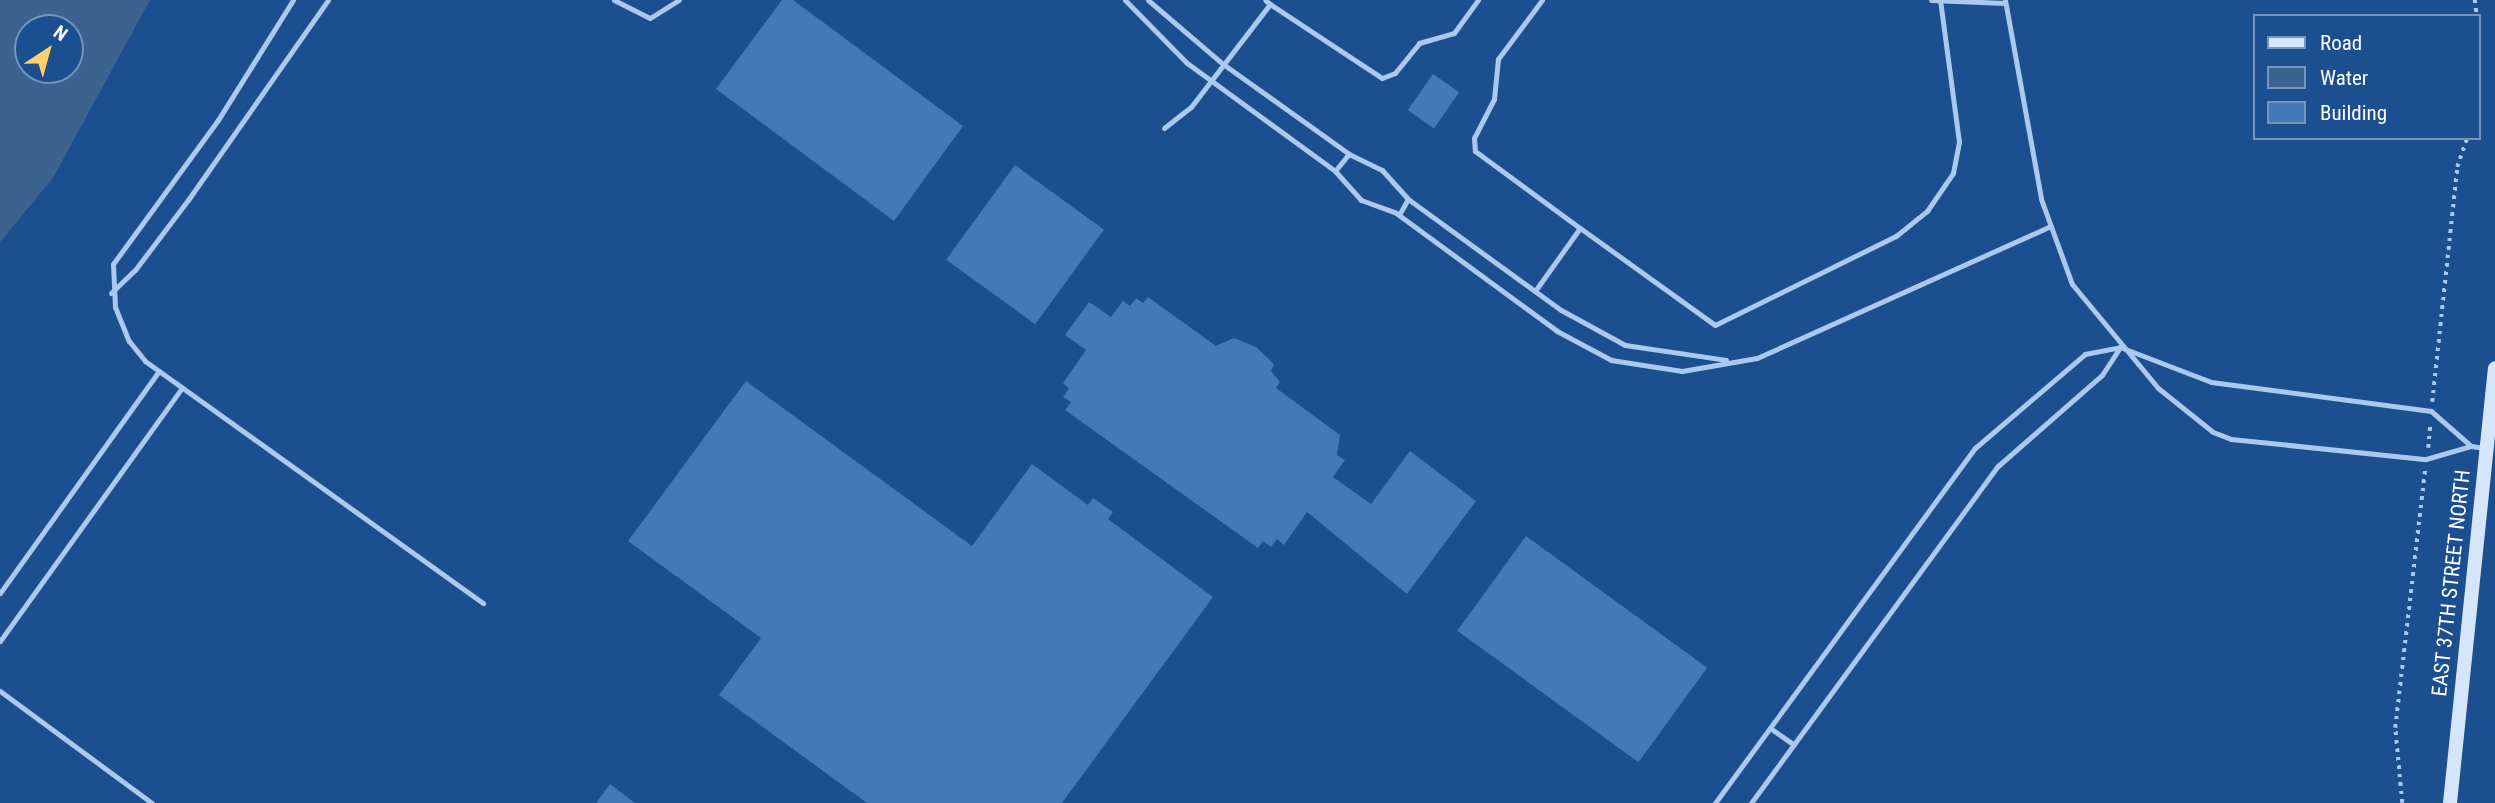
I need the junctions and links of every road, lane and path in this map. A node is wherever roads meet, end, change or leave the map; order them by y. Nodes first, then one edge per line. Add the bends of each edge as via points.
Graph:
1 (293, 0) edge
2 (328, 0) edge
3 (614, 0) edge
4 (679, 0) edge
5 (1125, 0) edge
6 (1148, 0) edge
7 (1478, 0) edge
8 (1542, 0) edge
9 (1931, 0) edge
10 (1940, 1) edge
11 (1268, 2) edge
12 (2005, 2) edge
13 (1223, 64) junction
14 (1211, 81) junction
15 (1164, 128) dead end
16 (1349, 154) junction
17 (1335, 171) junction
18 (1408, 199) junction
19 (1399, 215) junction
20 (2051, 226) junction
21 (1580, 228) junction
22 (1535, 291) junction
23 (111, 293) junction
24 (2120, 347) junction
25 (1733, 361) junction
26 (2495, 368) edge
27 (159, 371) junction
28 (183, 388) junction
29 (2472, 446) junction
30 (2487, 449) junction
31 (0, 593) edge
32 (483, 603) dead end
33 (0, 642) edge
34 (0, 691) edge
35 (1770, 728) junction
36 (1794, 745) junction
37 (152, 803) edge
38 (1715, 803) edge
39 (1751, 803) edge
40 (2450, 803) edge

1 - 23 lane via 218,120 113,264
2 - 23 lane via 188,200 135,270
3 - 4 lane via 650,18
5 - 14 lane via 1153,33
6 - 13 lane
7 - 11 lane via 1454,33 1419,43 1395,73 1382,78
8 - 21 lane via 1498,60 1494,99 1474,138 1475,151
9 - 10 lane
10 - 12 lane
10 - 21 lane via 1959,142 1953,173 1927,211 1896,236 1715,325
11 - 13 lane
12 - 20 lane via 2022,112
13 - 14 lane
13 - 16 lane
14 - 15 lane via 1191,107
14 - 17 lane
16 - 17 lane
16 - 18 lane via 1382,170
17 - 19 lane via 1361,200
18 - 19 lane
18 - 22 lane
19 - 25 lane via 1584,348 1622,362 1682,371
20 - 24 lane via 2072,284
20 - 25 lane via 1757,358
21 - 22 lane
22 - 25 lane via 1625,345
23 - 27 lane via 128,341
24 - 29 lane via 2211,382 2431,411
24 - 29 lane via 2176,403 2231,439 2426,459
24 - 35 lane via 2085,354 1975,448
24 - 36 lane via 2102,374 1998,466
26 - 30 main road, EAST 37TH STREET NORTH
27 - 28 lane
27 - 31 lane
28 - 32 lane
28 - 33 lane
29 - 30 lane
30 - 40 main road, EAST 37TH STREET NORTH
34 - 37 lane
35 - 36 lane
35 - 38 lane
36 - 39 lane

